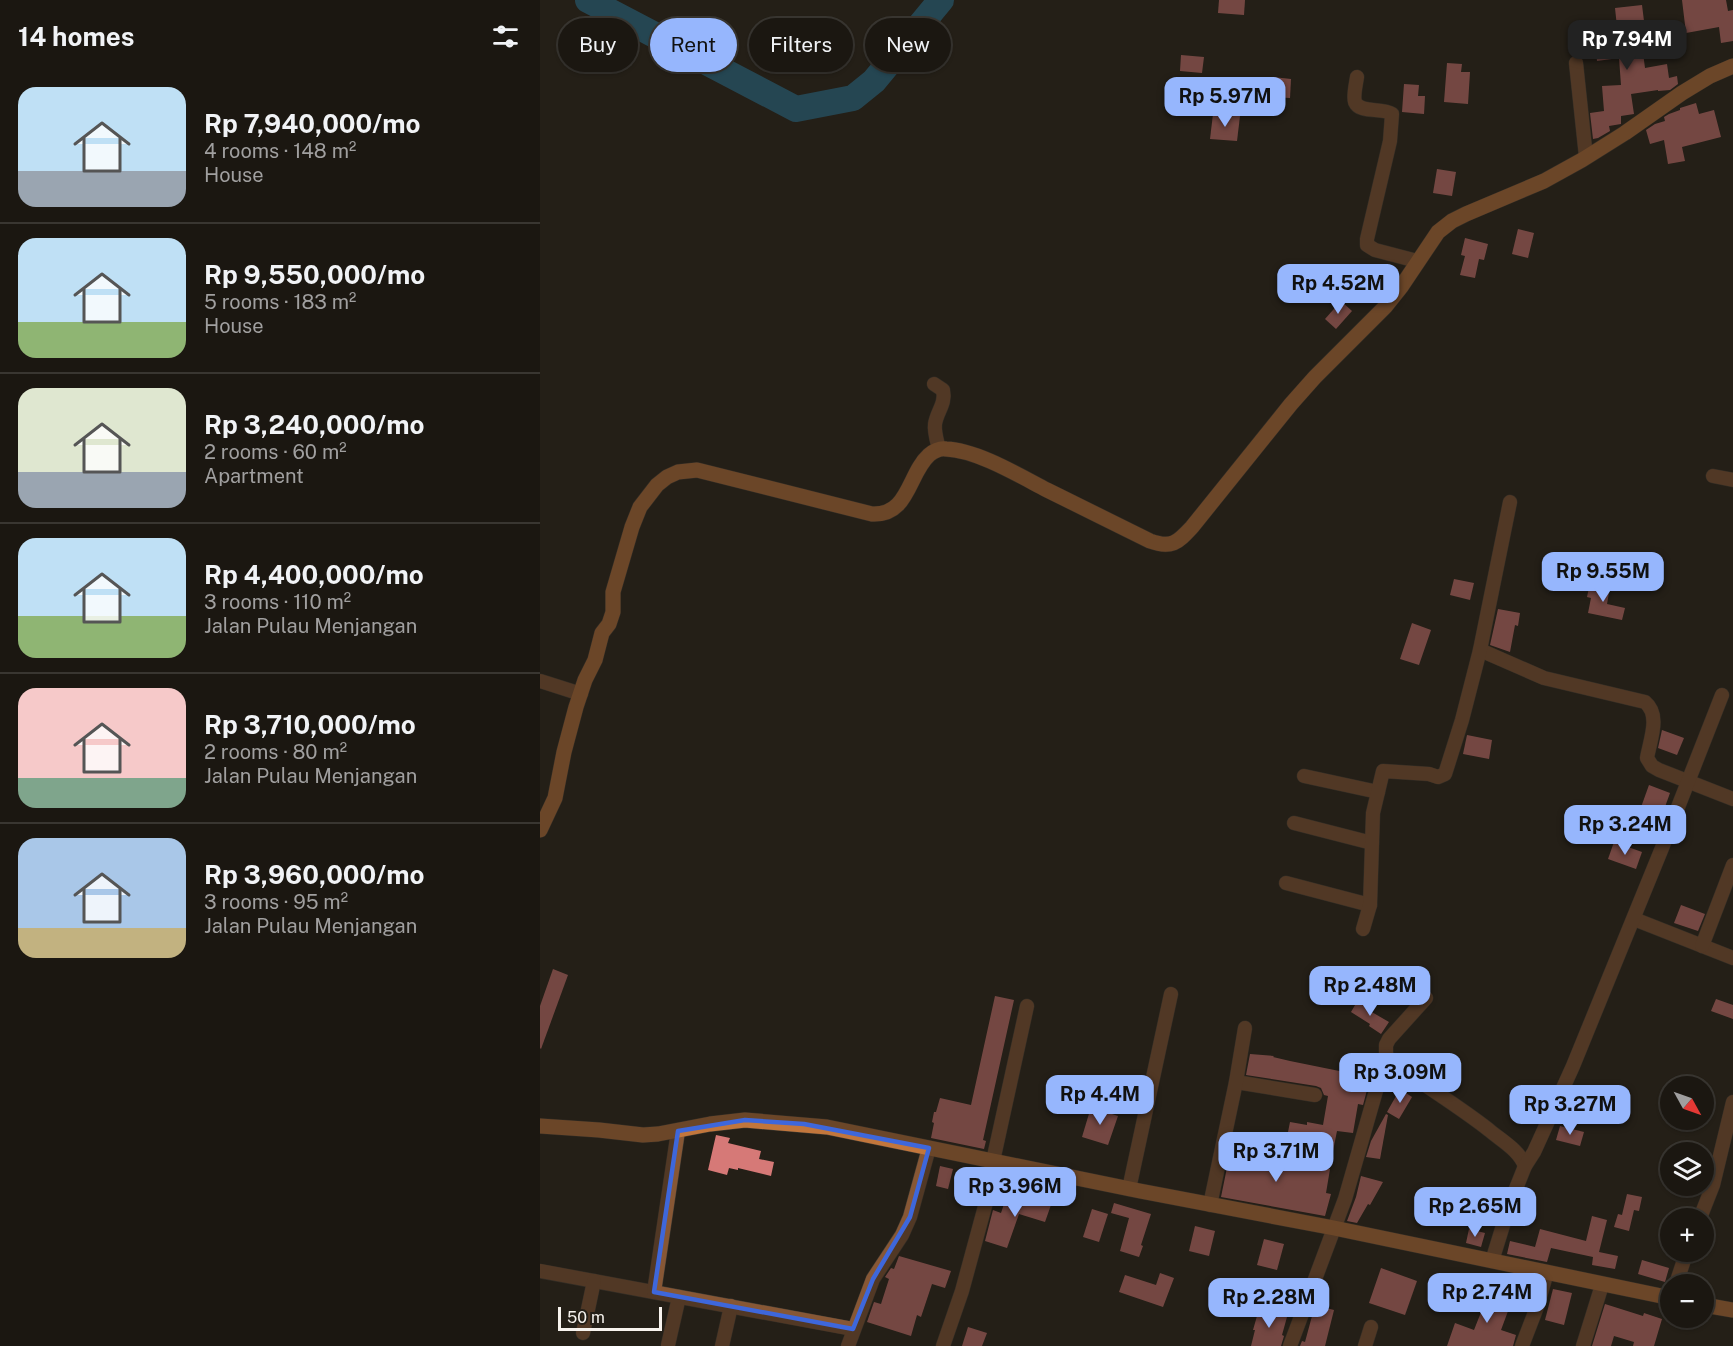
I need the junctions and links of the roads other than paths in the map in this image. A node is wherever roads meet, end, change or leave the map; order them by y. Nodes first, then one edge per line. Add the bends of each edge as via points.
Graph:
1 (1576, 63) dead end
2 (1733, 66) edge
3 (1357, 77) dead end
4 (1586, 157) junction
5 (1418, 261) junction
6 (934, 384) dead end
7 (939, 449) junction
8 (1713, 476) dead end
9 (1733, 480) edge
10 (1510, 502) dead end
11 (1480, 650) junction
12 (540, 681) edge
13 (580, 694) junction
14 (1722, 695) dead end
15 (1304, 776) dead end
16 (1688, 782) junction
17 (1378, 792) junction
18 (1733, 799) edge
19 (1294, 823) dead end
20 (540, 830) edge
21 (1372, 843) junction
22 (1733, 865) edge
23 (1286, 884) dead end
24 (1370, 905) junction
25 (1634, 919) junction
26 (1363, 929) dead end
27 (1702, 946) junction
28 (1733, 958) edge
29 (1172, 994) dead end
30 (1426, 998) dead end
31 (1027, 1006) dead end
32 (1245, 1028) dead end
33 (1386, 1056) junction
34 (1236, 1082) junction
35 (1315, 1095) dead end
36 (1733, 1102) edge
37 (540, 1126) edge
38 (678, 1131) junction
39 (929, 1148) junction
40 (995, 1161) junction
41 (1526, 1166) junction
42 (1129, 1189) junction
43 (1210, 1205) junction
44 (1704, 1208) edge
45 (1334, 1228) junction
46 (1492, 1261) junction
47 (1547, 1272) junction
48 (541, 1274) edge
49 (594, 1281) junction
50 (1602, 1285) junction
51 (654, 1292) junction
52 (1660, 1296) edge
53 (680, 1297) junction
54 (731, 1306) junction
55 (1714, 1307) edge
56 (1733, 1310) edge
57 (1371, 1327) dead end
58 (853, 1329) junction
59 (583, 1333) dead end
60 (668, 1345) edge
61 (722, 1346) edge
62 (848, 1346) edge
63 (943, 1346) edge
64 (1290, 1346) edge
65 (1365, 1346) edge
66 (1522, 1346) edge
67 (1583, 1346) edge

1 - 4 street
2 - 4 street via 1701,81
3 - 5 street via 1357,104 1392,114 1390,141 1367,245
4 - 5 street via 1544,181 1452,221 1438,232
5 - 7 street via 1385,308 1303,390 1192,527 1174,543 1150,541 987,460
6 - 7 street via 943,390 945,398 935,424
7 - 13 street via 926,459 897,506 884,514 697,470 667,477 640,507 613,592 613,612
8 - 9 street
10 - 11 street
11 - 16 street via 1544,678 1645,702 1651,707 1654,720 1647,758 1659,770
11 - 17 street via 1445,774 1438,777 1383,771
12 - 13 street
13 - 20 street via 555,798
14 - 16 street
15 - 17 street
16 - 18 street
16 - 25 street
17 - 21 street
19 - 21 street
21 - 24 street
22 - 27 street
23 - 24 street
24 - 26 street
25 - 27 street
25 - 41 street via 1573,1066
27 - 28 street
29 - 42 street
30 - 33 street via 1389,1039
31 - 40 street
32 - 34 street
33 - 41 street via 1512,1148
33 - 45 street
34 - 35 street
34 - 43 street
36 - 44 street
37 - 38 street via 643,1135
38 - 39 street via 745,1120 794,1123
38 - 51 street
39 - 40 street
39 - 58 street via 910,1217 873,1279
40 - 42 street
40 - 63 street via 967,1272
41 - 46 street
42 - 43 street
43 - 45 street
45 - 46 street
45 - 64 street
46 - 47 street
47 - 50 street
47 - 66 street
48 - 49 street
49 - 51 street
49 - 59 street
50 - 52 street
50 - 67 street
51 - 53 street
53 - 54 street
53 - 60 street
54 - 58 street
54 - 61 street
55 - 56 street
57 - 65 street
58 - 62 street

